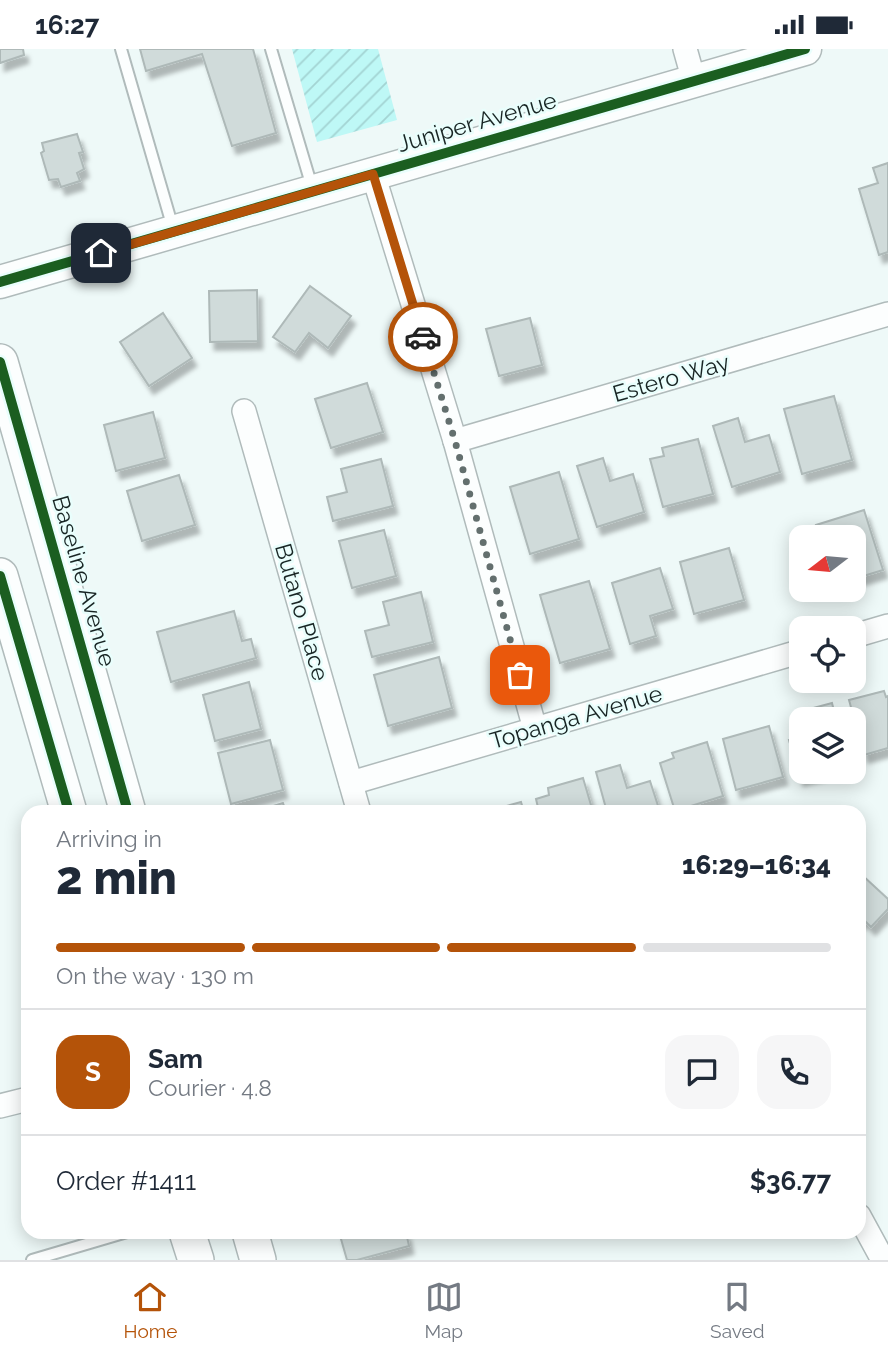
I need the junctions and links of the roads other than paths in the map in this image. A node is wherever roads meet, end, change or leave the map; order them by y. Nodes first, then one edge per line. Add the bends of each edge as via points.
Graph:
1 (121, 49) edge
2 (271, 49) edge
3 (685, 49) edge
4 (805, 49) edge
5 (694, 81) junction
6 (373, 174) junction
7 (313, 191) junction
8 (174, 231) junction
9 (0, 282) edge
10 (888, 314) edge
11 (0, 362) edge
12 (244, 411) dead end
13 (455, 441) junction
14 (0, 576) edge
15 (888, 626) edge
16 (866, 632) edge
17 (789, 655) edge
18 (535, 729) junction
19 (351, 783) junction
20 (67, 805) edge
21 (126, 805) edge
22 (357, 805) edge
23 (21, 1101) edge
24 (0, 1106) edge
25 (866, 1229) edge
26 (103, 1239) edge
27 (189, 1239) edge
28 (252, 1239) edge
29 (32, 1260) edge
30 (196, 1260) edge
31 (258, 1260) edge
32 (883, 1260) edge

1 - 8 lane
2 - 7 lane
3 - 5 street
4 - 5 street, Juniper Avenue
5 - 6 street, Juniper Avenue
6 - 7 street, Juniper Avenue
6 - 13 street
7 - 8 street, Juniper Avenue
8 - 9 street, Juniper Avenue
10 - 13 street, Estero Way
11 - 21 main road, Baseline Avenue
12 - 19 street, Butano Place
13 - 18 street
14 - 20 main road
15 - 16 street
17 - 18 street, Topanga Avenue
18 - 19 street, Topanga Avenue
19 - 22 street, Butano Place
23 - 24 street
25 - 32 street
26 - 29 lane
27 - 30 main road
28 - 31 main road

